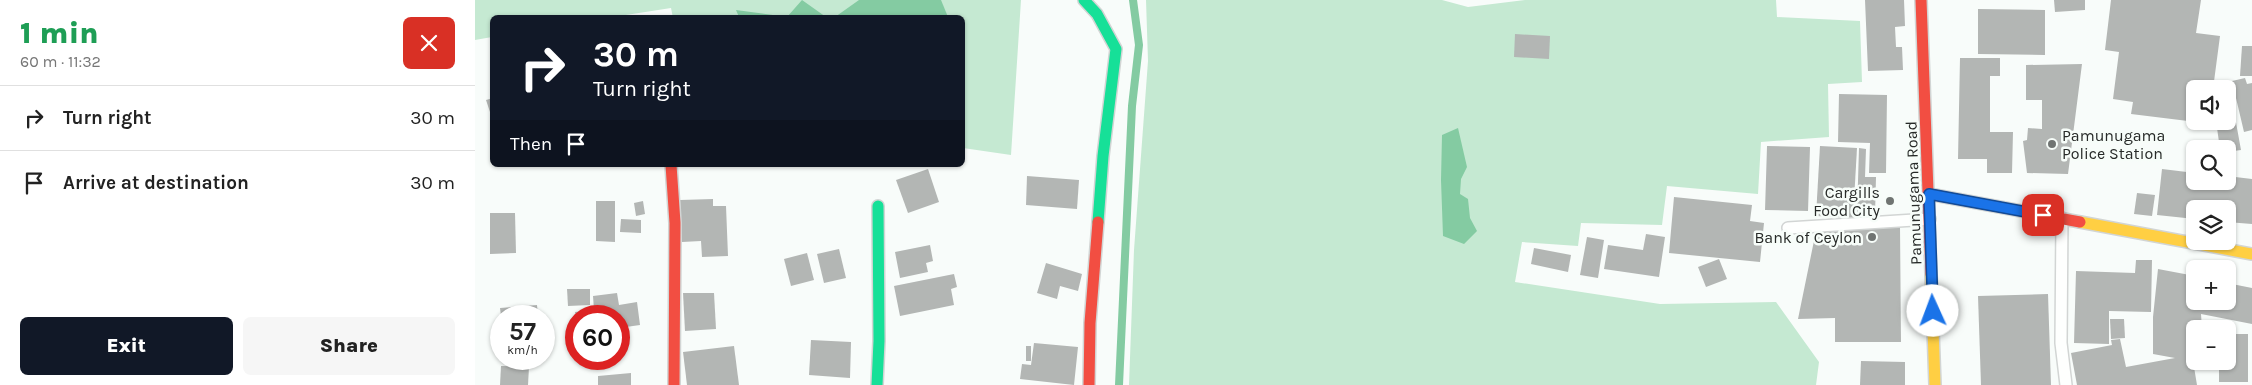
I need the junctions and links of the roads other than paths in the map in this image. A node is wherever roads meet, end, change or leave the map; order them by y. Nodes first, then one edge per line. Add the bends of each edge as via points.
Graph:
1 (1084, 0) edge
2 (1921, 0) edge
3 (671, 167) edge
4 (1929, 194) junction
5 (878, 206) dead end
6 (2062, 218) junction
7 (1930, 219) junction
8 (1788, 228) dead end
9 (2252, 254) edge
10 (674, 385) edge
11 (877, 385) edge
12 (1089, 385) edge
13 (1935, 385) edge
14 (2066, 385) edge

1 - 12 street via 1097,14 1116,49 1103,156 1090,323
2 - 4 street, Pamunugama Road
3 - 10 street via 675,223
4 - 6 street
4 - 7 street, Pamunugama Road
5 - 11 street
6 - 9 street
6 - 14 lane via 2061,343
7 - 8 lane
7 - 13 street, Pamunugama Road

